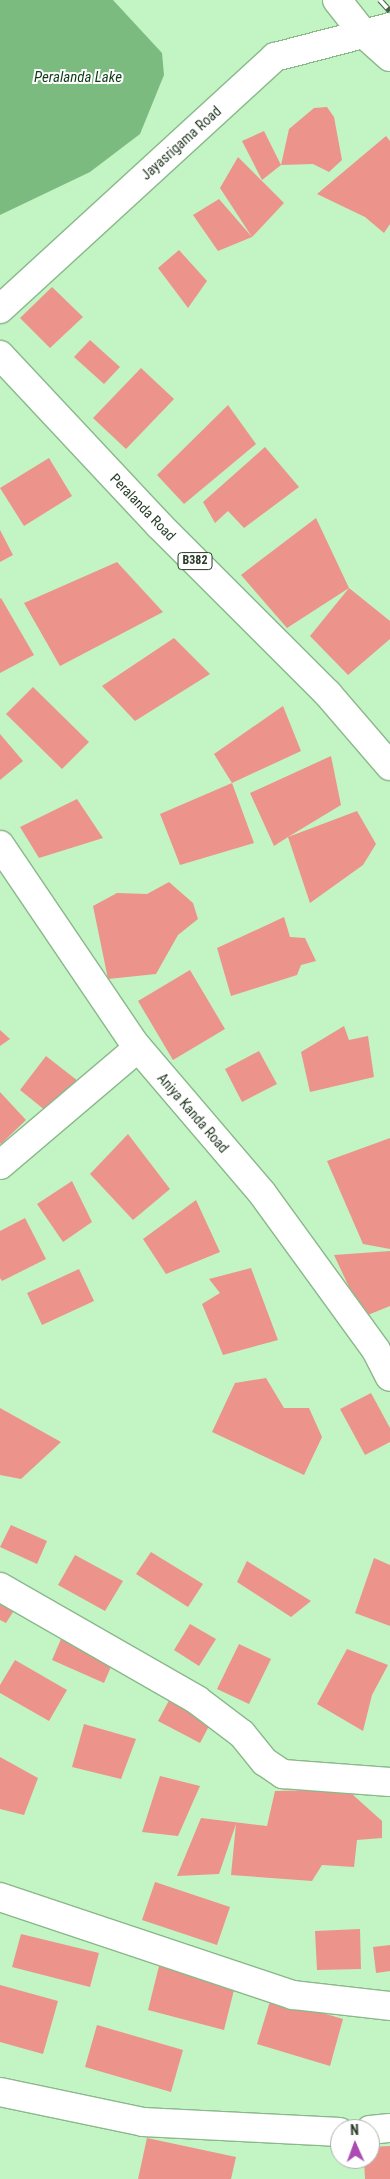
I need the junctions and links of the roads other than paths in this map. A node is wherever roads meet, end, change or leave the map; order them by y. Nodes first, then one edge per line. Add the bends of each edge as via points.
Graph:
1 (337, 0) edge
2 (390, 27) edge
3 (363, 33) junction
4 (390, 57) edge
5 (0, 309) edge
6 (0, 355) edge
7 (390, 766) edge
8 (0, 845) edge
9 (138, 1048) junction
10 (0, 1165) edge
11 (390, 1377) edge
12 (0, 1587) edge
13 (390, 1782) edge
14 (0, 1897) edge
15 (390, 2006) edge
16 (0, 2092) edge
17 (330, 2131) edge

1 - 3 street
2 - 3 street, Jayasrigama Road
3 - 4 street
3 - 5 street, Jayasrigama Road via 275,57
6 - 7 street, Peralanda Road / B382 via 159,525 328,694
8 - 9 street, Aniya Kanda Road
9 - 10 street
9 - 11 street, Aniya Kanda Road via 262,1193 376,1350
12 - 13 street via 197,1700 242,1734 265,1762 283,1774
14 - 15 street via 293,1995
16 - 17 street via 144,2122

